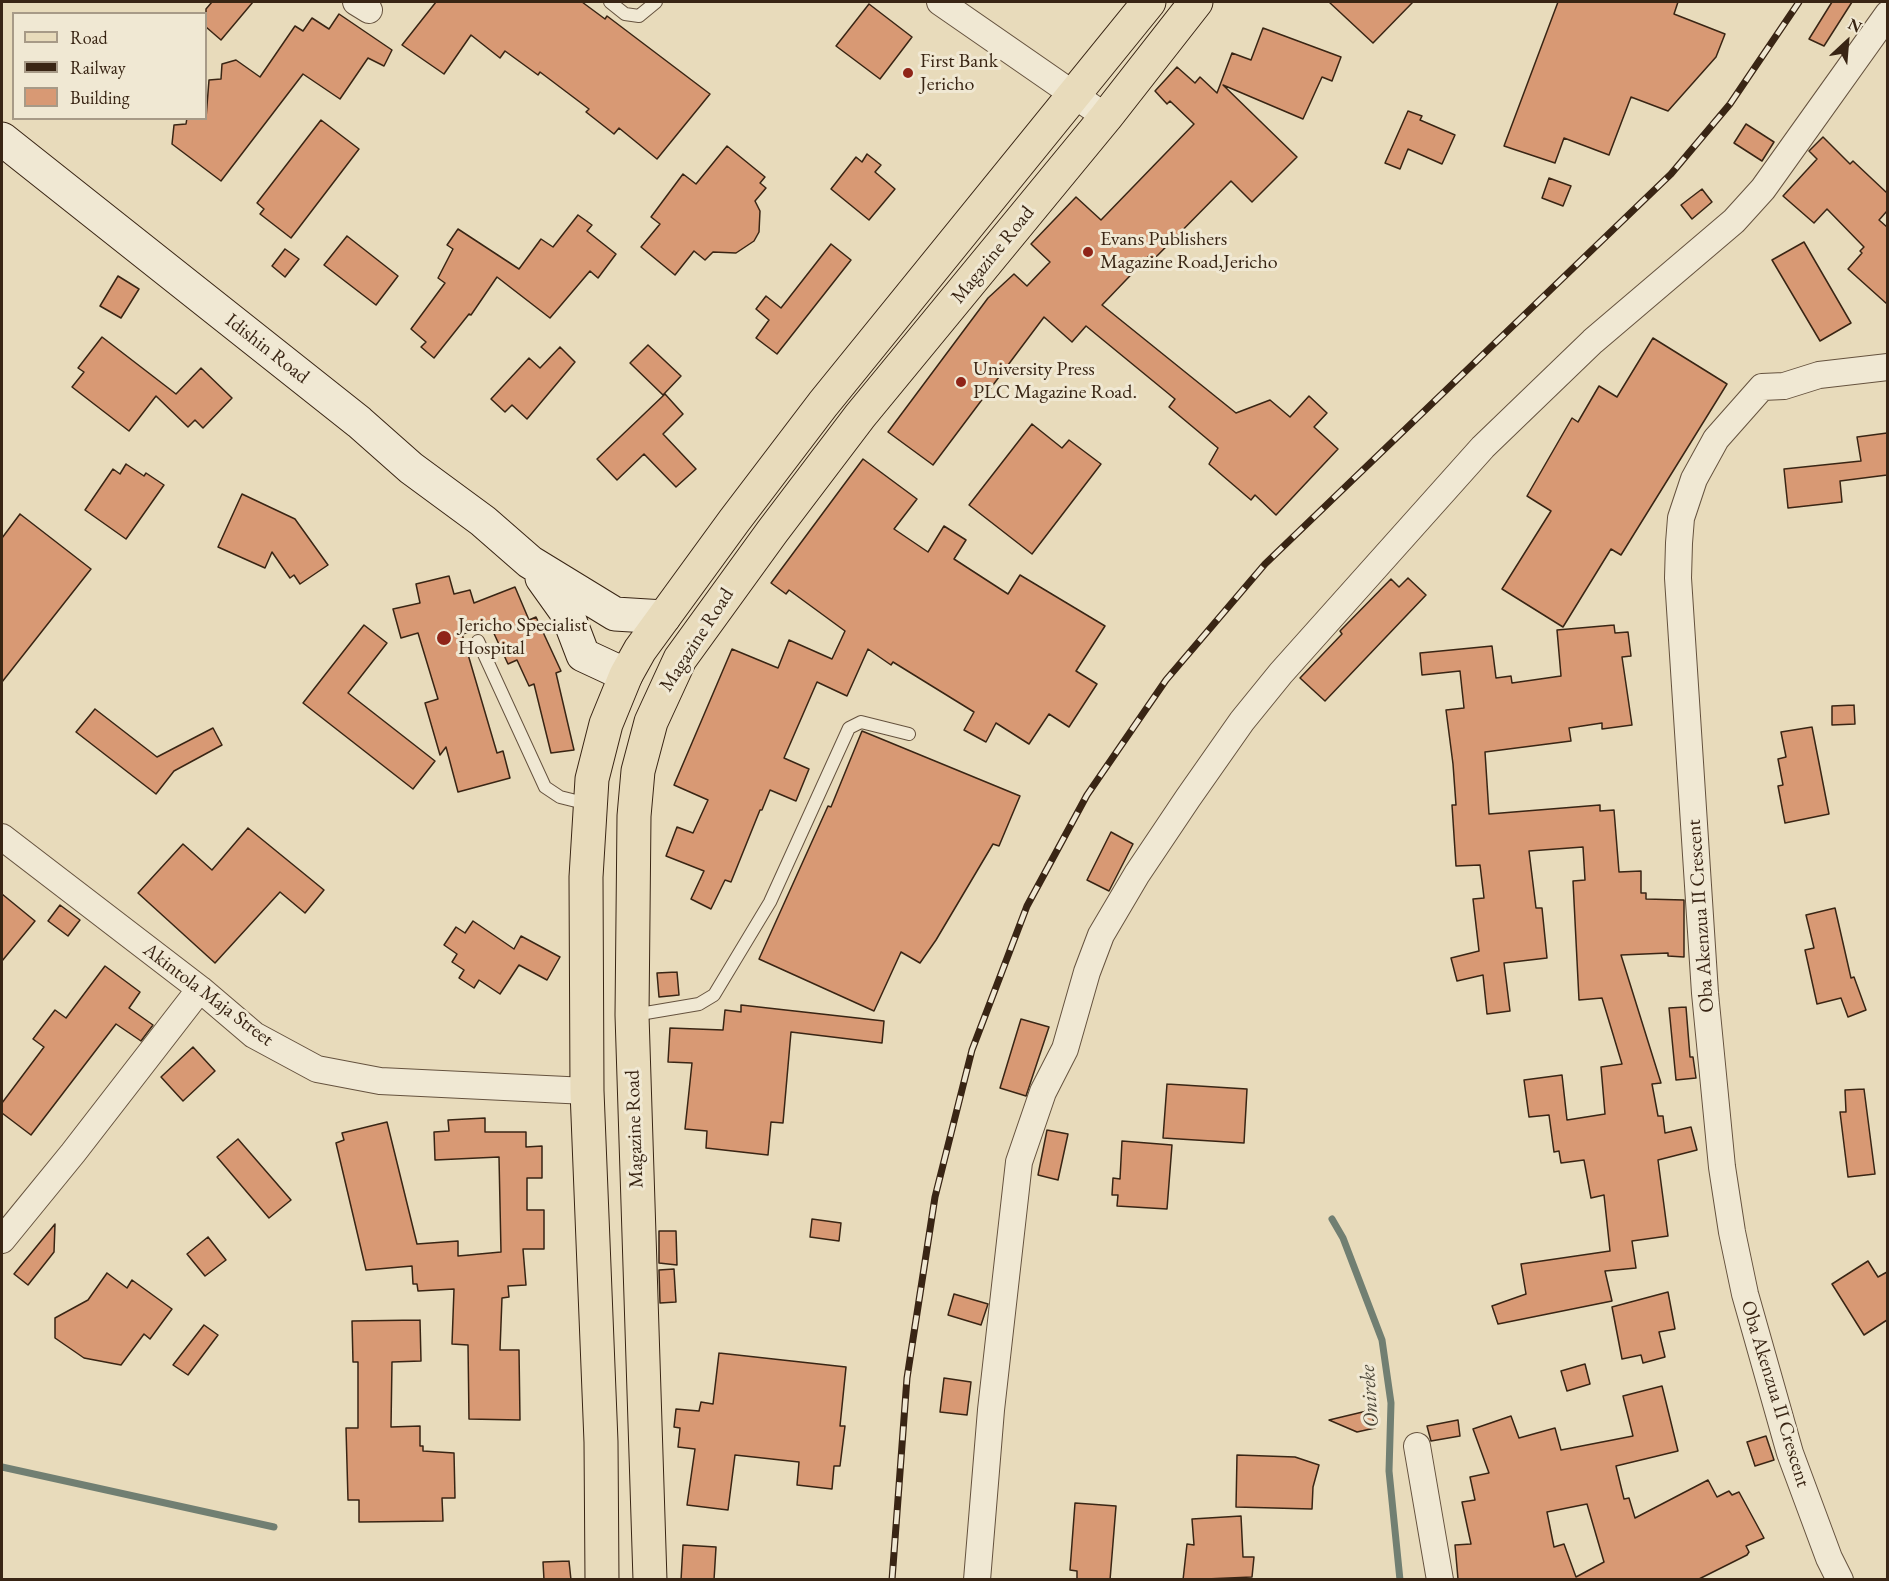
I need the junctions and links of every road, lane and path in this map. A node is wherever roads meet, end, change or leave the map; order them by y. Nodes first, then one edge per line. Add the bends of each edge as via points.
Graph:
1 (610, 2) edge
2 (656, 2) edge
3 (940, 2) edge
4 (1149, 2) edge
5 (1196, 2) edge
6 (1887, 14) edge
7 (1075, 94) junction
8 (1106, 117) junction
9 (2, 139) edge
10 (1887, 367) edge
11 (530, 562) junction
12 (664, 617) junction
13 (478, 641) dead end
14 (626, 675) junction
15 (909, 734) dead end
16 (589, 804) junction
17 (2, 837) edge
18 (200, 989) junction
19 (632, 1015) junction
20 (587, 1091) junction
21 (2, 1240) edge
22 (601, 1442) junction
23 (644, 1446) junction
24 (1417, 1446) dead end
25 (602, 1580) edge
26 (650, 1580) edge
27 (977, 1580) edge
28 (1440, 1580) edge
29 (1840, 1580) edge

1 - 2 lane via 625,14 639,16
3 - 7 street
4 - 7 main road, Magazine Road
5 - 8 main road, Magazine Road
6 - 27 street via 1763,189 1734,221 1593,341 1483,447 1281,672 1188,798 1101,935 1065,1050 1042,1092 1019,1162 995,1369
7 - 8 street
7 - 12 main road, Magazine Road via 823,404
8 - 19 main road, Magazine Road via 860,416 680,658 658,701 638,771
9 - 11 street, Idishin Road
10 - 29 street, Oba Akenzua II Crescent via 1762,387 1716,438 1694,479 1681,518 1678,543 1705,993 1732,1232 1790,1453
11 - 12 street via 615,614
11 - 14 street via 567,613 583,655
12 - 14 main road, Magazine Road
13 - 16 lane via 545,787 560,797
14 - 16 main road, Magazine Road via 600,745
15 - 19 lane via 861,722 849,728 770,902 714,995 699,1004
16 - 20 main road, Magazine Road
17 - 18 street, Akintola Maja Street
18 - 20 street, Akintola Maja Street via 254,1035 317,1070 380,1082
18 - 21 street
19 - 23 main road, Magazine Road
20 - 22 main road, Magazine Road
22 - 23 main road
22 - 25 main road, Magazine Road
23 - 26 main road, Magazine Road
24 - 28 street

